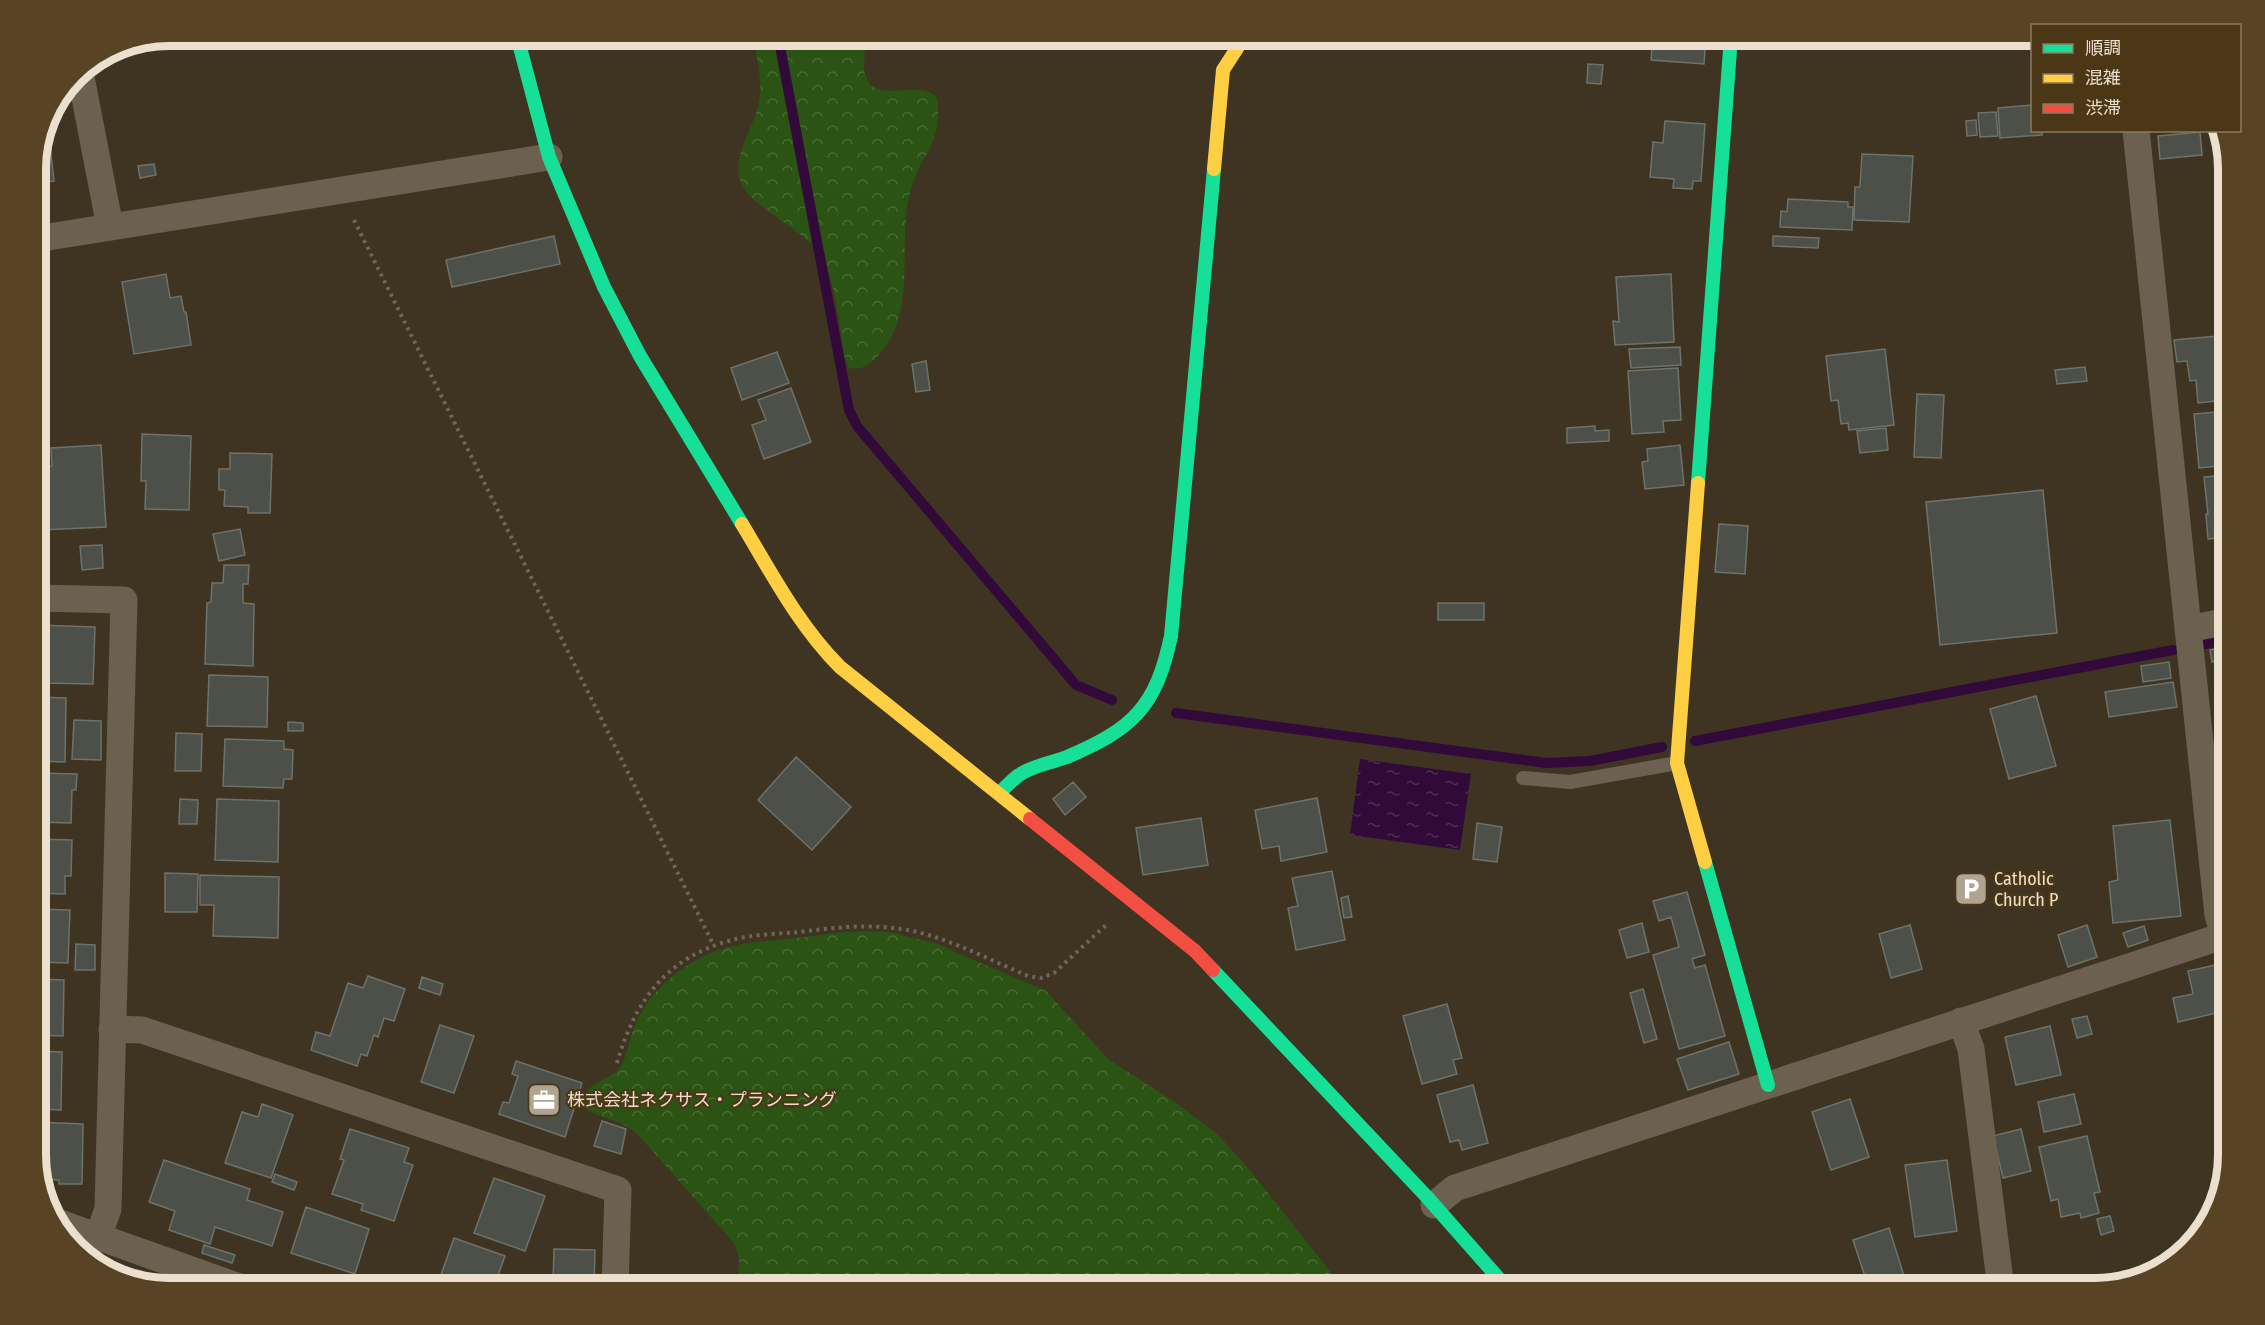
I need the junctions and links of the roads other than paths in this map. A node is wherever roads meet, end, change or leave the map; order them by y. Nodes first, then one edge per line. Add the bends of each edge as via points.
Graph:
1 (520, 46) edge
2 (1239, 46) edge
3 (1730, 46) edge
4 (82, 84) edge
5 (2136, 132) edge
6 (549, 157) junction
7 (110, 227) junction
8 (47, 237) edge
9 (47, 598) edge
10 (2218, 623) edge
11 (2188, 629) junction
12 (1677, 763) junction
13 (1523, 778) dead end
14 (999, 793) junction
15 (2218, 917) edge
16 (2218, 937) edge
17 (1961, 1021) junction
18 (112, 1029) junction
19 (1768, 1085) junction
20 (1434, 1205) junction
21 (69, 1226) edge
22 (98, 1237) junction
23 (213, 1278) edge
24 (615, 1278) edge
25 (1498, 1278) edge
26 (2000, 1278) edge

1 - 6 street
2 - 14 street via 1223,70 1166,665 1156,692 1138,716 1116,734 1017,775
3 - 12 street
4 - 7 street
5 - 11 street
6 - 7 street
6 - 14 street via 604,287 631,339 802,623 840,667
7 - 8 street
9 - 18 street via 124,600
10 - 11 street
11 - 15 street
12 - 13 lane via 1569,782
12 - 19 street
14 - 20 street via 1216,971
16 - 17 street
17 - 19 street
17 - 26 street via 1971,1049
18 - 22 street via 108,1209
18 - 24 street via 141,1030 618,1190
19 - 20 street via 1455,1188
20 - 25 street
21 - 22 street
22 - 23 street

